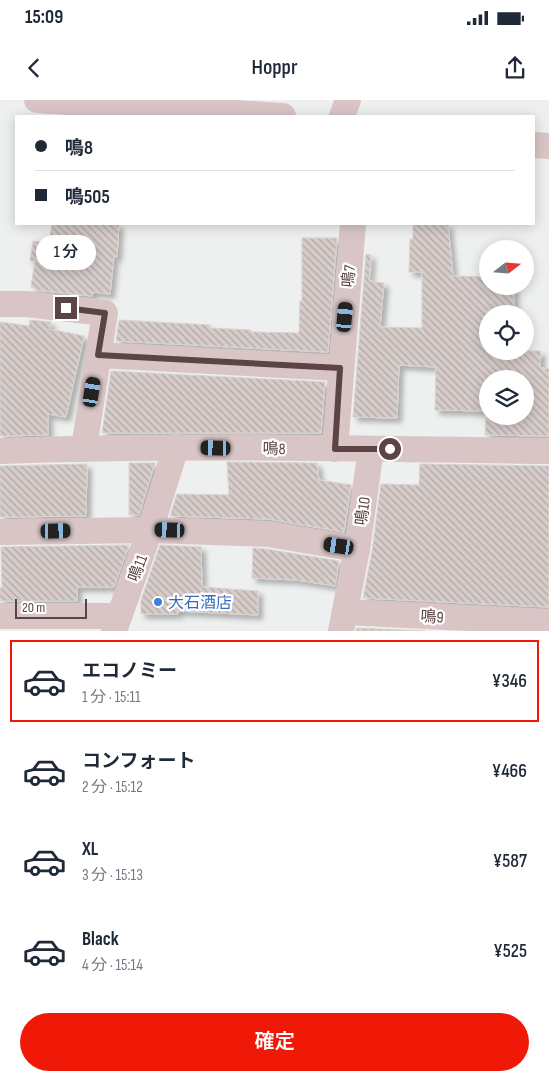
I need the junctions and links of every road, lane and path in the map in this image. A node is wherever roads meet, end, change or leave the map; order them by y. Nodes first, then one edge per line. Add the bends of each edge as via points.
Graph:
1 (37, 100) edge
2 (348, 100) edge
3 (95, 110) edge
4 (252, 115) edge
5 (342, 115) edge
6 (535, 145) edge
7 (549, 146) edge
8 (353, 225) edge
9 (0, 304) edge
10 (98, 355) junction
11 (340, 368) junction
12 (176, 447) junction
13 (84, 448) junction
14 (335, 449) junction
15 (371, 449) junction
16 (0, 451) edge
17 (549, 451) edge
18 (150, 530) junction
19 (0, 532) edge
20 (357, 549) junction
21 (0, 616) edge
22 (343, 622) edge
23 (549, 622) edge
24 (117, 623) edge

1 - 3 street
2 - 5 street
3 - 4 street
6 - 7 street
8 - 11 street, 鳴7
9 - 10 street via 105,313
10 - 11 street
10 - 13 street
11 - 14 street, 鳴7
12 - 13 street, 鳴8
12 - 14 street, 鳴8
12 - 18 street, 鳴11
13 - 16 street, 鳴8
14 - 15 street, 鳴8
15 - 17 street, 鳴8
15 - 20 street, 鳴10
18 - 19 street
18 - 20 street via 268,534
18 - 24 street, 鳴11
20 - 22 street, 鳴10
21 - 24 street
22 - 23 street, 鳴9

